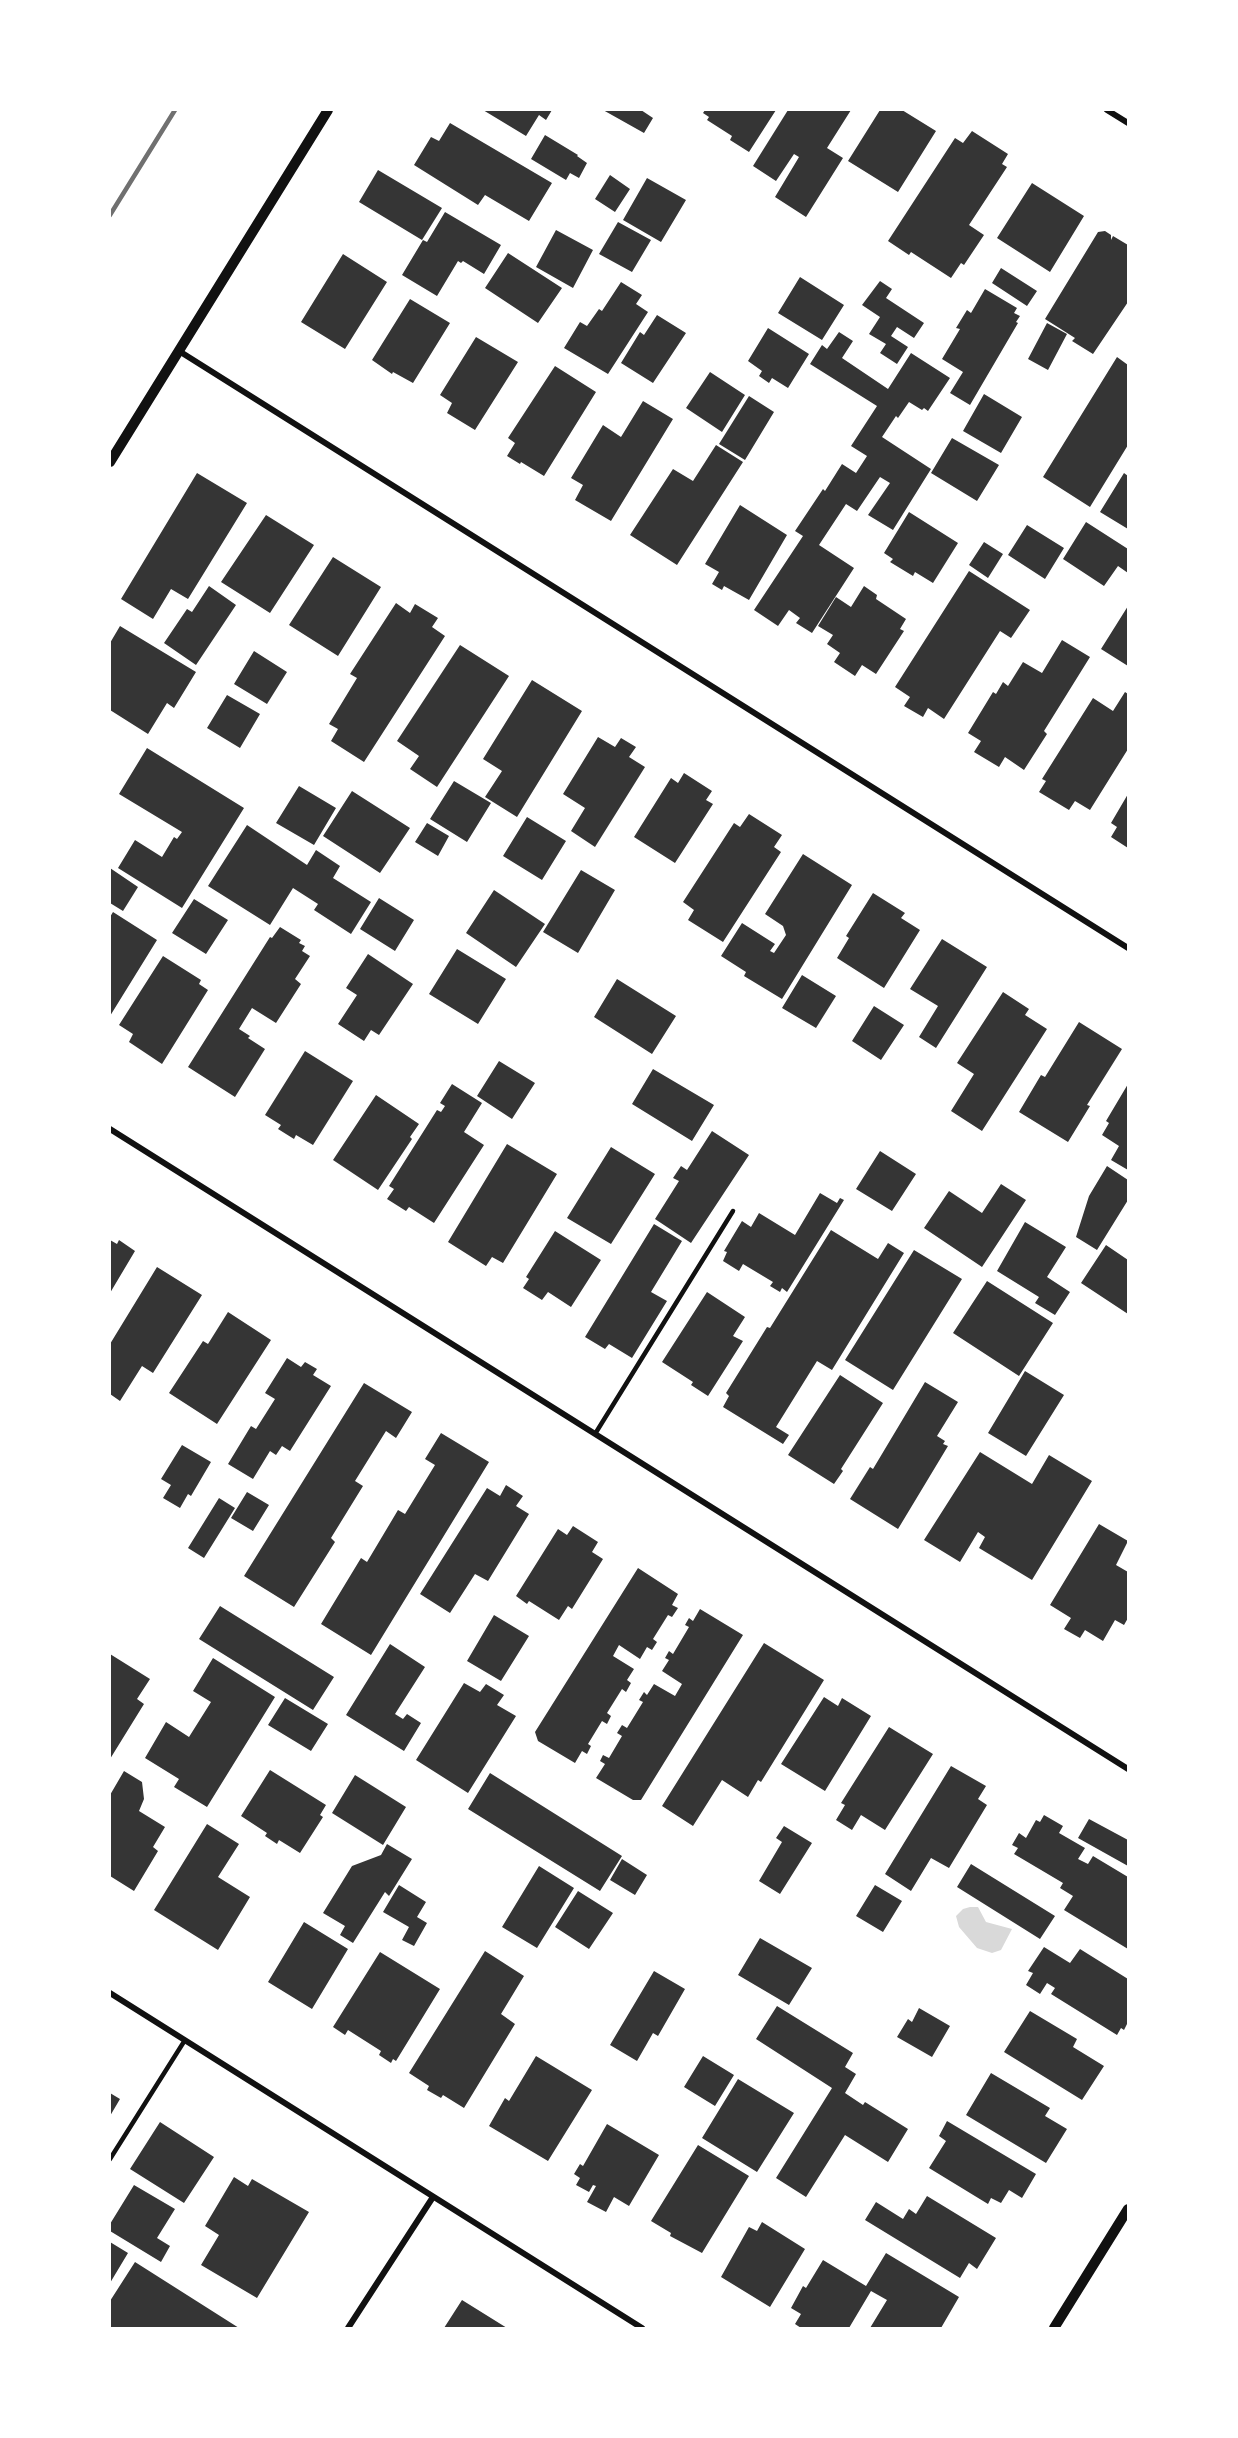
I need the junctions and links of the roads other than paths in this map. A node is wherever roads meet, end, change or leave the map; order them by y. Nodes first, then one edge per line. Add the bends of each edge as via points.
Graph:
1 (328, 110) edge
2 (1107, 110) edge
3 (1128, 123) edge
4 (179, 351) junction
5 (110, 462) edge
6 (1128, 948) edge
7 (110, 1129) edge
8 (733, 1211) dead end
9 (595, 1434) junction
10 (1128, 1769) edge
11 (110, 1993) edge
12 (185, 2040) junction
13 (110, 2159) edge
14 (433, 2197) junction
15 (1128, 2209) edge
16 (348, 2328) edge
17 (642, 2328) edge
18 (1054, 2328) edge

1 - 4 street
2 - 3 street
4 - 5 street
4 - 6 street
7 - 9 street
8 - 9 lane
9 - 10 street
11 - 12 street
12 - 13 lane
12 - 14 street
14 - 16 street
14 - 17 street
15 - 18 street

